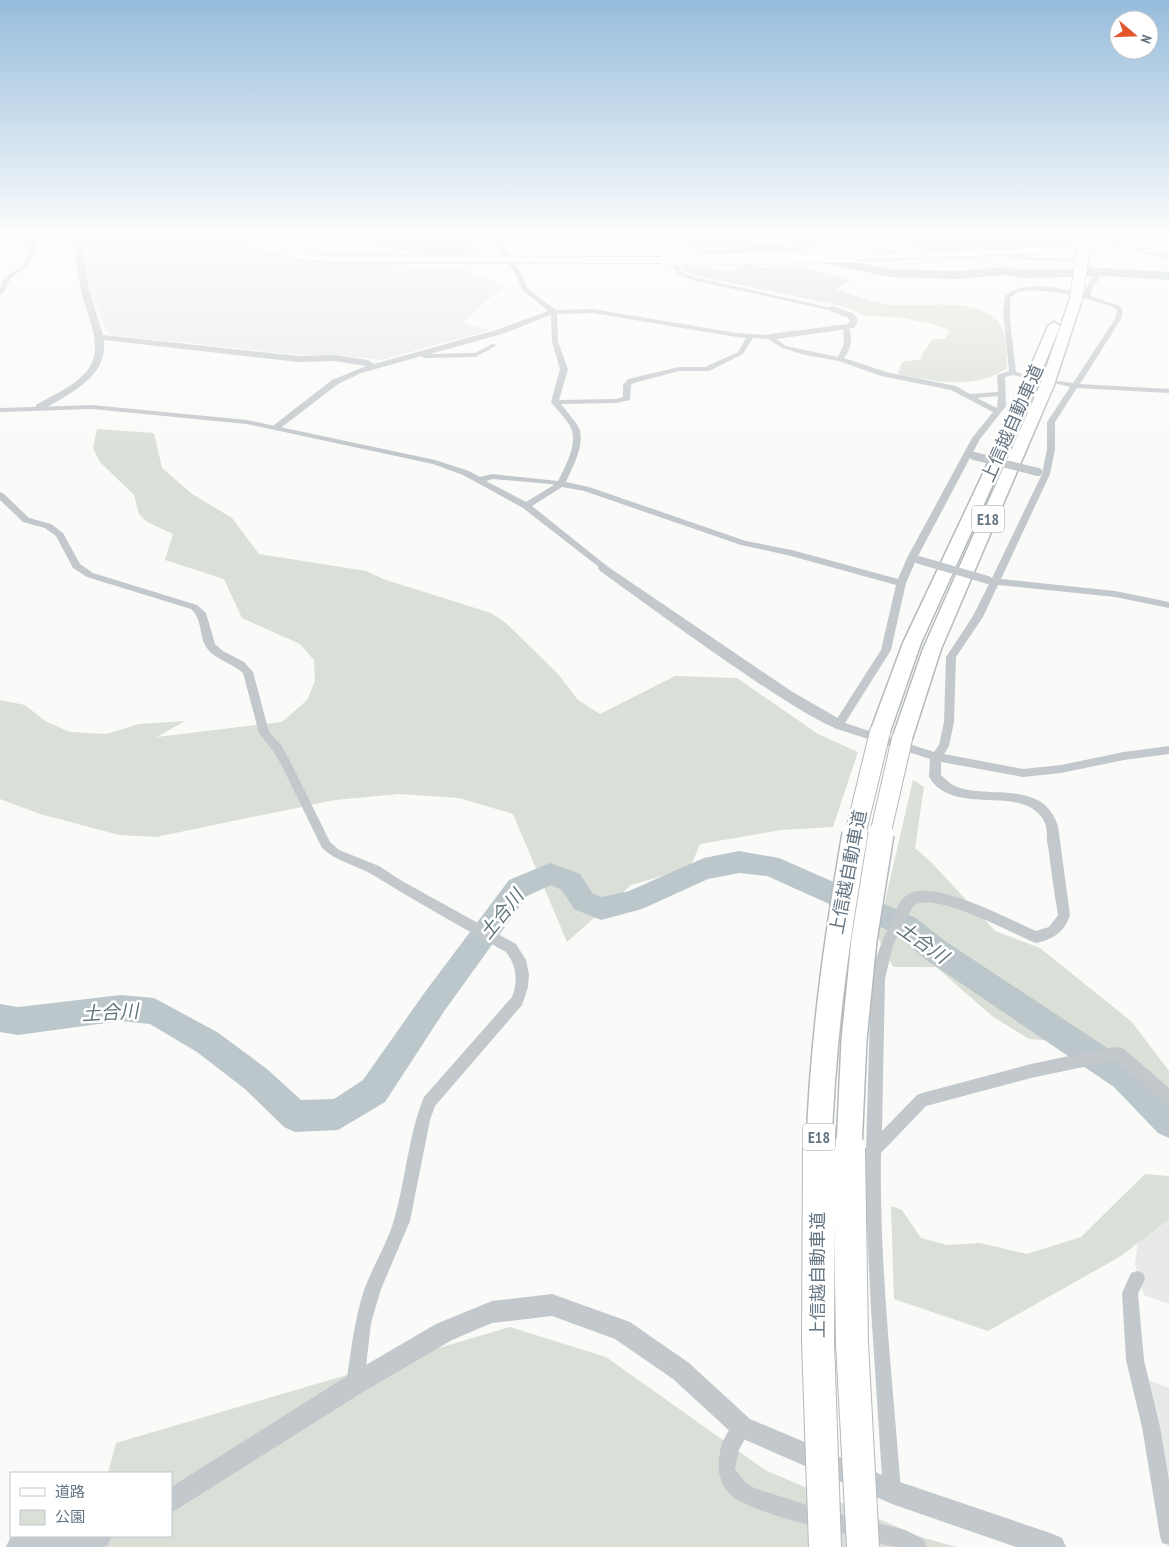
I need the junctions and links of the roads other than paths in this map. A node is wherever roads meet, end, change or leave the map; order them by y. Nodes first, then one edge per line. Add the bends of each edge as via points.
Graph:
1 (90, 309) edge
2 (550, 309) edge
3 (833, 309) edge
4 (1005, 309) edge
5 (1069, 309) edge
6 (1071, 309) edge
7 (1119, 309) edge
8 (554, 312) junction
9 (846, 328) junction
10 (99, 337) junction
11 (750, 337) junction
12 (770, 337) junction
13 (494, 345) dead end
14 (420, 353) junction
15 (840, 359) junction
16 (371, 366) junction
17 (1013, 373) junction
18 (1025, 376) dead end
19 (1058, 383) dead end
20 (1074, 385) junction
21 (1169, 390) edge
22 (1001, 394) junction
23 (966, 396) junction
24 (555, 402) junction
25 (0, 405) edge
26 (40, 407) junction
27 (9, 409) junction
28 (0, 410) edge
29 (997, 411) junction
30 (278, 427) junction
31 (971, 455) junction
32 (1042, 473) junction
33 (480, 480) junction
34 (561, 484) junction
35 (0, 495) edge
36 (526, 506) junction
37 (916, 559) junction
38 (604, 568) joint
39 (992, 581) junction
40 (901, 583) junction
41 (1169, 605) edge
42 (838, 724) junction
43 (891, 736) junction
44 (1169, 750) edge
45 (936, 757) junction
46 (1169, 1098) edge
47 (874, 1150) junction
48 (1137, 1279) dead end
49 (355, 1384) junction
50 (742, 1427) junction
51 (892, 1492) junction
52 (172, 1500) edge
53 (1169, 1536) edge
54 (96, 1537) edge
55 (20, 1547) edge
56 (825, 1547) edge
57 (863, 1547) edge
58 (917, 1547) edge
59 (1053, 1547) edge

1 - 10 street
2 - 8 street
3 - 9 street via 854,320
4 - 17 street
5 - 43 highway, 上信越自動車道 / E18 via 912,643
6 - 43 highway, 上信越自動車道 / E18 via 1047,385
7 - 20 street via 1120,315
8 - 11 street via 605,312
8 - 14 street via 504,330
8 - 24 street via 555,342 564,369
9 - 12 street
9 - 15 street via 849,335 845,354
10 - 16 street via 298,359 334,358
10 - 26 street via 100,357 90,373
11 - 12 street
11 - 24 street via 741,353 706,369 679,369 631,382 627,385 627,398
12 - 15 street via 784,347
13 - 14 street via 476,355 424,356
14 - 16 street
15 - 23 street via 884,374 952,388
16 - 30 street via 335,382
17 - 18 street
17 - 22 street via 1001,375
19 - 20 street
20 - 21 street
20 - 32 street via 1051,422 1051,449
22 - 23 street
22 - 29 street via 1002,406
23 - 29 street
24 - 34 street via 575,428 576,442
25 - 27 street
26 - 27 street
26 - 30 street via 141,411
27 - 28 street
29 - 31 street
30 - 33 street via 435,462
31 - 32 street, bridge
31 - 37 street
32 - 39 street
33 - 34 street via 492,476
33 - 36 street
34 - 36 street
34 - 40 street via 610,496 744,543 792,552
35 - 49 street via 26,520 48,526 60,535 76,566 90,575 201,613 210,645 248,672 264,733 286,764 326,845 511,948 523,969 522,988 517,1001 429,1102 402,1221 373,1289 363,1323
36 - 38 street
37 - 39 street, bridge
37 - 40 street
38 - 42 street via 786,695
39 - 41 street via 1115,594
39 - 45 street via 978,617 951,657 949,722 944,746
40 - 42 street via 886,650
42 - 45 street
43 - 56 highway, 上信越自動車道 / E18, bridge via 866,783 844,885 825,1030 817,1192 817,1307
43 - 57 highway, 上信越自動車道 / E18, bridge via 885,807 859,964 850,1093 850,1318
44 - 45 street via 1023,773
45 - 47 street via 935,777 942,786 972,796 1015,797 1032,802 1050,821 1064,915 1062,924 1052,934 1036,938 945,898 928,894 906,902 883,948 878,979
46 - 47 street via 1119,1054 1107,1055 1030,1071 922,1100
47 - 51 street via 878,1309
48 - 53 street via 1130,1293 1135,1360 1151,1427
49 - 50 street via 444,1332 492,1312 552,1305 622,1330 681,1371
49 - 52 street
50 - 51 street
50 - 58 street via 730,1447 726,1469 742,1492 776,1505 905,1539
51 - 59 street
54 - 55 street

